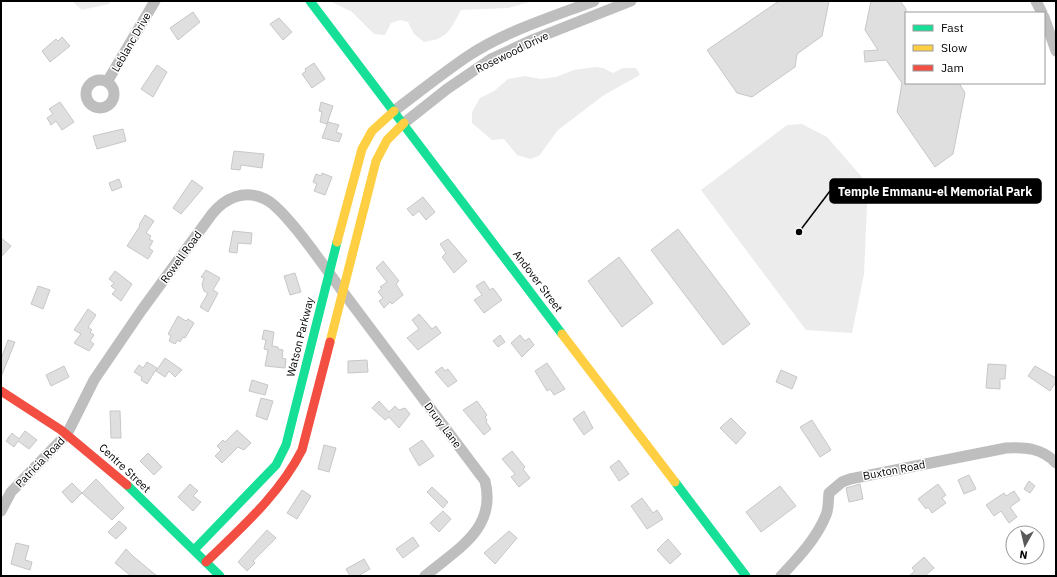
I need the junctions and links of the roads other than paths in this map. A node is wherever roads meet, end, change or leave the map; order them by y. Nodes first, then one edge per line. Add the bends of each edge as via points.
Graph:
1 (155, 1) edge
2 (310, 1) edge
3 (594, 1) edge
4 (631, 1) edge
5 (1036, 1) edge
6 (1042, 12) edge
7 (1045, 20) edge
8 (1056, 51) edge
9 (107, 82) dead end
10 (394, 111) junction
11 (404, 123) junction
12 (329, 272) junction
13 (343, 292) junction
14 (1, 391) edge
15 (67, 434) junction
16 (1056, 463) edge
17 (1, 510) edge
18 (194, 550) junction
19 (206, 562) junction
20 (430, 574) edge
21 (220, 576) edge
22 (746, 576) edge
23 (781, 576) edge

1 - 9 street, Leblanc Drive
2 - 10 main road, Andover Street
3 - 10 street, Rosewood Drive via 526,27 484,47 438,77
4 - 11 street, Rosewood Drive via 532,40 491,60 447,89
5 - 6 street
7 - 8 street
10 - 11 main road, Andover Street
10 - 12 main road, Watson Parkway via 375,126 362,147
11 - 13 main road via 390,135 378,153
11 - 22 main road, Andover Street
12 - 13 street, Drury Lane
12 - 15 street, Rowell Road via 281,212 266,199 241,195 225,201 212,214 94,380
12 - 18 main road, Watson Parkway via 286,445 268,474
13 - 19 main road via 297,463 281,486
13 - 20 street, Drury Lane via 485,481 488,502 482,523 474,534
14 - 15 main road, Centre Street
15 - 17 street, Patricia Road via 11,492
15 - 18 main road, Centre Street via 85,447
16 - 23 street, Buxton Road via 1038,450 1006,448 842,482 828,493 827,514 817,532
18 - 19 main road, Centre Street
19 - 21 main road, Centre Street

